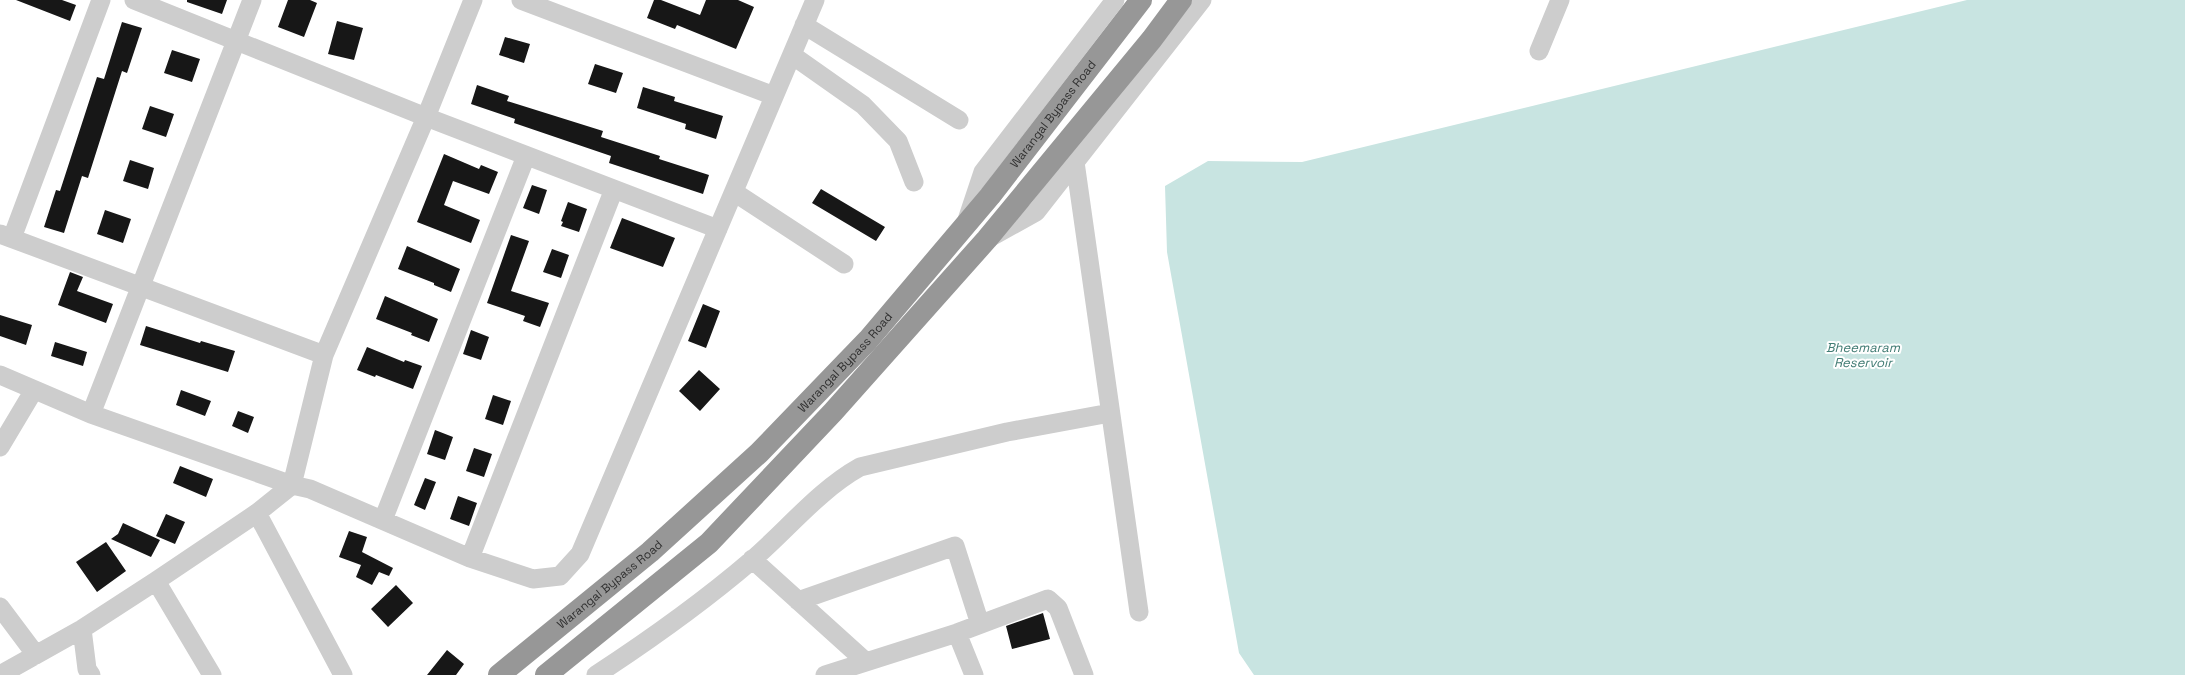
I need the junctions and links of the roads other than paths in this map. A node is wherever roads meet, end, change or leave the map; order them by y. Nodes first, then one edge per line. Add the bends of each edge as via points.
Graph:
1 (101, 0) edge
2 (134, 0) edge
3 (252, 0) edge
4 (473, 0) edge
5 (521, 0) edge
6 (815, 0) edge
7 (1115, 0) edge
8 (1141, 0) edge
9 (1181, 0) edge
10 (1202, 0) edge
11 (1560, 0) edge
12 (804, 25) junction
13 (236, 41) junction
14 (1539, 51) dead end
15 (792, 55) junction
16 (774, 96) junction
17 (426, 117) junction
18 (959, 120) dead end
19 (526, 156) junction
20 (1075, 162) junction
21 (914, 182) dead end
22 (614, 190) junction
23 (734, 192) junction
24 (966, 224) junction
25 (718, 229) junction
26 (6, 236) edge
27 (987, 239) junction
28 (844, 264) dead end
29 (140, 286) junction
30 (324, 355) junction
31 (0, 375) edge
32 (34, 390) junction
33 (1110, 413) junction
34 (91, 414) junction
35 (0, 447) edge
36 (292, 485) junction
37 (257, 513) junction
38 (383, 520) junction
39 (470, 558) junction
40 (752, 559) junction
41 (156, 581) junction
42 (798, 601) junction
43 (0, 608) edge
44 (1139, 612) dead end
45 (980, 624) junction
46 (82, 629) junction
47 (957, 633) junction
48 (36, 655) junction
49 (865, 662) junction
50 (0, 675) edge
51 (91, 675) edge
52 (212, 675) edge
53 (343, 675) edge
54 (499, 675) edge
55 (546, 675) edge
56 (596, 675) edge
57 (825, 675) edge
58 (974, 675) edge
59 (1084, 675) edge

1 - 26 street
2 - 13 street
3 - 13 street
4 - 17 street
5 - 16 street
6 - 12 street
7 - 24 street via 982,172
8 - 24 highway, Warangal Bypass Road
9 - 27 highway, Warangal Bypass Road via 1152,39
10 - 20 street
11 - 14 street
12 - 15 street
12 - 18 street
13 - 17 street
13 - 29 street
15 - 16 street
15 - 21 street via 863,105 898,141
16 - 23 street
17 - 19 street
17 - 30 street
19 - 22 street
19 - 38 street
20 - 27 street via 1036,212
20 - 33 street
22 - 25 street
22 - 39 street
23 - 25 street
23 - 28 street
24 - 54 highway, Warangal Bypass Road via 868,340 759,453 650,552
25 - 39 street via 580,554 560,576 532,579
26 - 29 street
27 - 55 highway, Warangal Bypass Road via 833,412 709,543
29 - 30 street
29 - 34 street
30 - 36 street
31 - 32 street
32 - 34 street
32 - 35 street
33 - 40 street via 1007,432 860,466 829,488
33 - 44 street
34 - 36 street
36 - 37 street
36 - 38 street via 310,489
37 - 41 street
37 - 53 street
38 - 39 street
40 - 42 street
40 - 56 street via 690,611
41 - 46 street
41 - 52 street
42 - 45 street via 955,546
42 - 49 street
43 - 48 street
45 - 47 street
45 - 59 street via 1048,599 1058,608
46 - 48 street
46 - 51 street via 87,669
47 - 49 street
47 - 58 street
48 - 50 street
49 - 57 street

